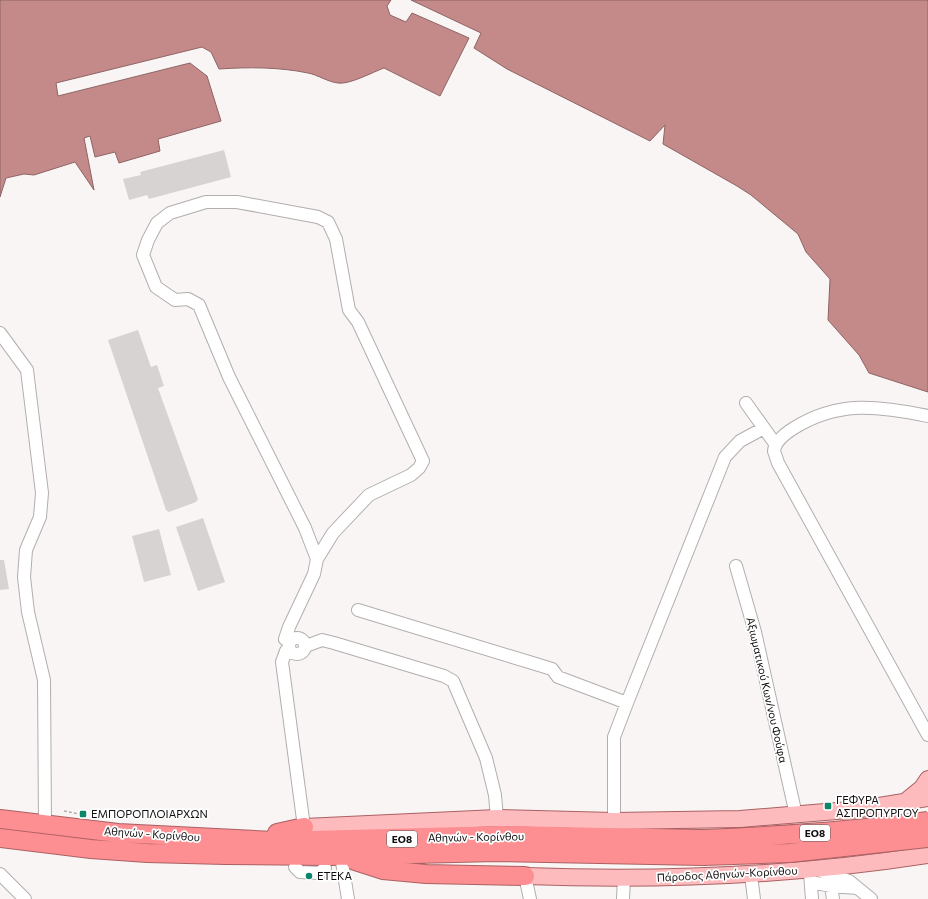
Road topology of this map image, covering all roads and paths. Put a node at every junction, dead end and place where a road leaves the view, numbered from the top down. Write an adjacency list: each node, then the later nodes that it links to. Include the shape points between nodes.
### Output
1 (0, 333): 22 (street, via 27,370 42,493 40,517 26,550 24,578 28,612 44,680)
2 (746, 403): 4 (street)
3 (928, 416): 5 (street, via 875,408 839,409 804,422 788,432)
4 (764, 428): 5 (street); 10 (street, via 740,440 725,457)
5 (776, 445): 11 (street, via 774,453 778,463)
6 (317, 559): 6 (street, via 305,528 230,377 199,305 188,299 175,300 156,287 148,269 143,255 148,240 156,223 170,212 206,202 237,202 318,217 328,222 336,239 349,310 358,322 423,462 411,475 369,495 333,533); 9 (street, via 314,574 289,627)
7 (736, 566): 17 (street, Αξιωματικού Κων/νου Φούφα, via 755,632)
8 (358, 610): 10 (street, via 552,669 558,677)
9 (287, 647): 18 (street, via 294,654 300,654 306,646 322,640 334,642 453,681 486,758 495,795); 23 (street, via 282,662)
10 (626, 703): 20 (street, via 614,738)
11 (928, 735)
12 (928, 780): 14 (main road)
13 (928, 798): 14 (main road)
14 (905, 802): 17 (main road); 24 (main road, via 918,808)
15 (64, 812): 16 (path)
16 (79, 814)
17 (796, 815): 20 (main road, via 740,819)
18 (497, 818): 20 (main road); 23 (main road)
19 (0, 819): 22 (highway, Αθηνών - Κορίνθου / ΕΟ8)
20 (614, 821)
21 (928, 821): 29 (highway, Αθηνών - Κορίνθου / ΕΟ8, bridge)
22 (45, 826): 28 (highway, Αθηνών - Κορίνθου / ΕΟ8)
23 (304, 827): 28 (highway)
24 (928, 830)
25 (928, 835): 31 (main road)
26 (0, 838): 30 (highway, Αθηνών - Κορίνθου / ΕΟ8, via 147,853)
27 (928, 838): 29 (highway, Αθηνών - Κορίνθου / ΕΟ8, bridge, via 790,853)
28 (243, 840): 29 (highway, Αθηνών - Κορίνθου / ΕΟ8, via 502,835)
29 (703, 848): 30 (highway, Αθηνών - Κορίνθου / ΕΟ8)
30 (341, 856): 37 (highway, via 384,870 426,874); 42 (street)
31 (921, 856): 35 (main road, Πάροδος Αθηνών-Κορίνθου)
32 (295, 867): 33 (street, via 300,872 319,873)
33 (324, 868)
34 (0, 874): 41 (street)
35 (813, 874): 36 (main road, Πάροδος Αθηνών-Κορίνθου); 39 (street); 40 (street, via 840,877); 46 (street)
36 (752, 875): 38 (main road, Πάροδος Αθηνών-Κορίνθου); 45 (street)
37 (525, 876): 38 (main road, Πάροδος Αθηνών-Κορίνθου); 43 (street)
38 (624, 878): 44 (street)
39 (832, 886): 40 (street); 47 (street)
40 (858, 888): 48 (street)
41 (25, 899)
42 (348, 899)
43 (530, 899)
44 (623, 899)
45 (754, 899)
46 (812, 899)
47 (833, 899)
48 (871, 899)

